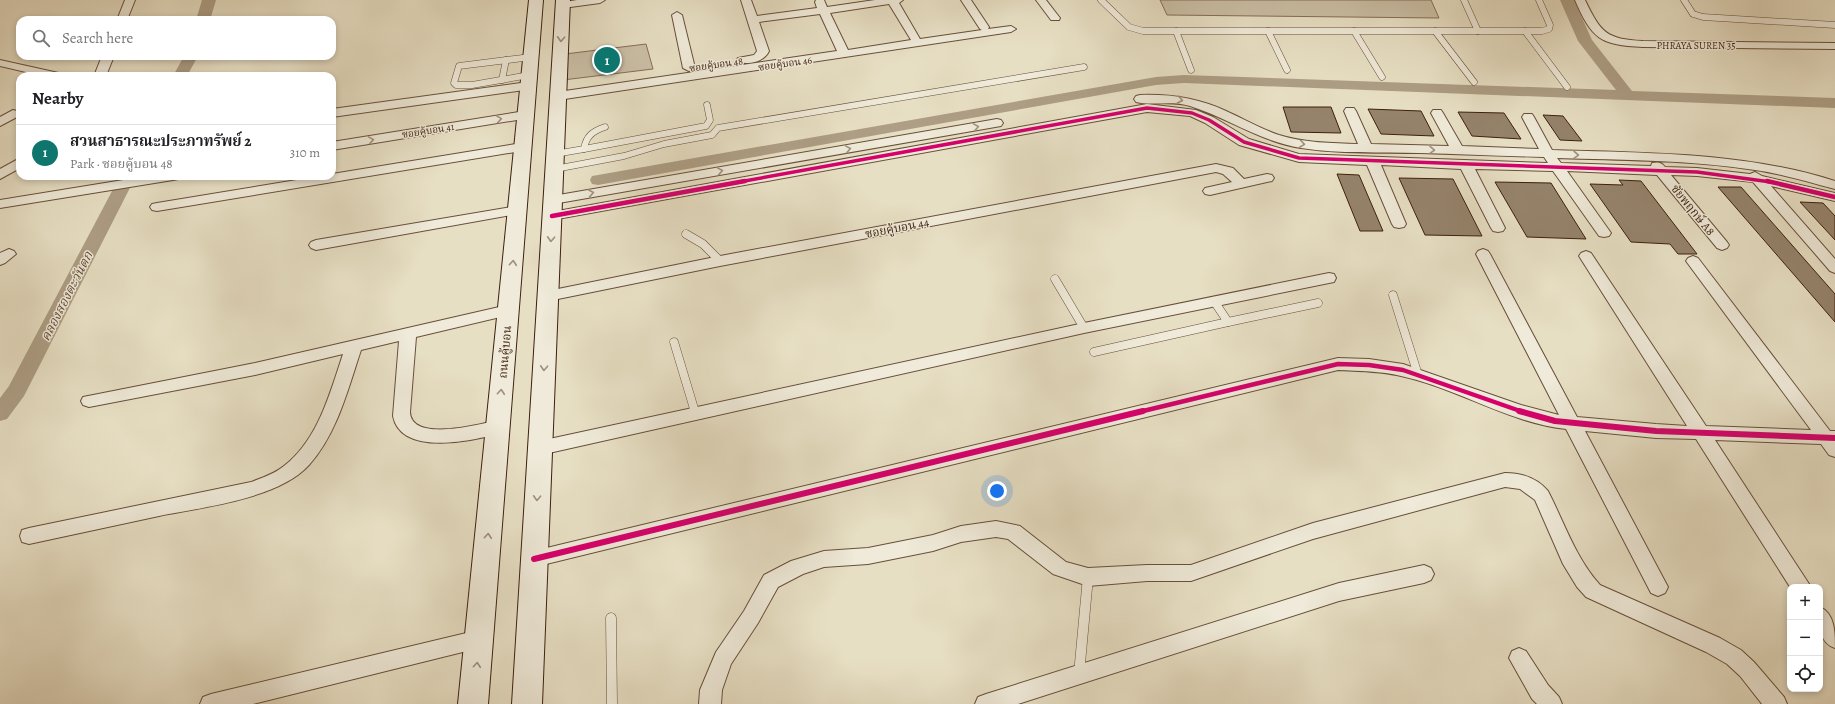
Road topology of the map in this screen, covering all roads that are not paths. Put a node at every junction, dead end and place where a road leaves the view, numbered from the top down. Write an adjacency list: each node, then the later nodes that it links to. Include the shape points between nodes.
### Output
1 (130, 0): 17 (street)
2 (536, 0): 42 (main road, ถนนคู้บอน)
3 (594, 0): 14 (street)
4 (746, 0): 19 (street)
5 (819, 0): 15 (street)
6 (894, 0): 15 (street); 29 (street)
7 (966, 0): 21 (street)
8 (1041, 0): 18 (street)
9 (1101, 0): 26 (lane, via 1127,26 1135,30)
10 (1464, 0): 27 (lane)
11 (1539, 0): 28 (lane, via 1550,24 1549,28)
12 (1580, 0): 30 (street, PHRAYA SUREN 35, via 1592,27 1604,38 1614,41 1643,44)
13 (1684, 0): 20 (lane, via 1693,14 1703,17)
14 (563, 2): 47 (main road, one-way to 47)
15 (824, 10): 19 (street); 31 (street)
16 (677, 15): 37 (street)
17 (124, 16)
18 (1055, 18)
19 (753, 20): 37 (street, ซอยคู้บอน 48, via 763,51 760,57)
20 (1835, 25)
21 (984, 27)
22 (1011, 29): 47 (street, ซอยคู้บอน 46)
23 (1268, 30): 24 (lane); 26 (lane); 39 (lane)
24 (1354, 30): 25 (lane); 43 (lane)
25 (1435, 30): 27 (lane); 45 (lane)
26 (1176, 31): 38 (lane)
27 (1478, 31): 28 (lane)
28 (1525, 31): 46 (lane)
29 (915, 38)
30 (1835, 46)
31 (842, 50)
32 (16, 58): 35 (street)
33 (106, 60): 41 (street)
34 (506, 60): 42 (lane); 44 (lane); 44 (lane, via 459,66 454,83 456,86 462,86)
35 (0, 62): 40 (street)
36 (1084, 67): 65 (lane, via 718,128 712,135 664,144 624,156)
37 (690, 68): 47 (street, ซอยคู้บอน 48)
38 (1191, 70)
39 (1287, 70)
40 (43, 72)
41 (102, 72)
42 (529, 73): 44 (lane); 50 (street, via 396,106); 54 (main road, ถนนคู้บอน)
43 (1382, 77)
44 (502, 80)
45 (1474, 82)
46 (1567, 87)
47 (558, 91): 65 (main road)
48 (707, 105): 59 (lane, via 710,120 706,126)
49 (1350, 111): 63 (street)
50 (336, 113)
51 (1437, 113): 60 (street)
52 (13, 114): 55 (street)
53 (1528, 117): 62 (street)
54 (524, 120): 57 (street, ซอยคู้บอน 41, one-way to 54); 58 (main road, ถนนคู้บอน); 61 (street, ซอยคู้บอน 41)
55 (0, 122)
56 (604, 127): 59 (lane, via 587,136)
57 (336, 145)
58 (522, 147): 72 (street); 84 (main road, ถนนคู้บอน)
59 (584, 149): 65 (lane)
60 (1458, 150): 62 (street); 63 (street, one-way to 60)
61 (336, 154)
62 (1548, 154): 64 (street, one-way to 64); 69 (street)
63 (1369, 155): 67 (street); 83 (street, via 1300,158 1282,154 1244,142 1209,120 1192,113 1144,103); 85 (street)
64 (1649, 157): 68 (street); 70 (street, ชัยพฤกษ์ A8)
65 (555, 161): 83 (main road)
66 (16, 165): 71 (street)
67 (1466, 165): 69 (street); 86 (street)
68 (1745, 165): 74 (street); 78 (street, via 1807,176)
69 (1557, 167): 70 (street); 87 (street)
70 (1661, 171): 74 (street); 90 (street, ชัยพฤกษ์ A8)
71 (0, 175)
72 (336, 178)
73 (1267, 178): 77 (street)
74 (1758, 179): 80 (street); 95 (street)
75 (149, 180): 81 (street)
76 (321, 180): 82 (street)
77 (1241, 184): 79 (street); 93 (street, ซอยคู้บอน 44, via 1228,171 1216,168)
78 (1835, 184)
79 (1210, 191)
80 (1835, 197)
81 (0, 204)
82 (157, 207)
83 (553, 208): 99 (main road, one-way to 99)
84 (517, 210): 89 (street); 102 (main road, ถนนคู้บอน, one-way to 84)
85 (1399, 224)
86 (1498, 228)
87 (1604, 233)
88 (686, 234): 93 (lane, via 704,244)
89 (316, 245)
90 (1722, 245)
91 (1483, 254): 112 (street)
92 (1586, 256): 114 (street)
93 (720, 261): 99 (street, ซอยคู้บอน 44)
94 (1693, 261): 115 (street)
95 (1835, 268)
96 (1329, 278): 100 (street)
97 (1055, 279): 104 (lane)
98 (1393, 294): 109 (lane)
99 (548, 296): 116 (main road, one-way to 116)
100 (1214, 301): 103 (lane); 104 (street)
101 (1318, 303): 103 (lane)
102 (508, 310): 105 (street); 113 (main road, ถนนคู้บอน, one-way to 102)
103 (1228, 322): 108 (lane)
104 (1084, 328): 111 (street)
105 (408, 333): 107 (street); 113 (street, via 402,419 409,429 419,435 432,437)
106 (674, 342): 111 (lane)
107 (354, 346): 110 (street); 117 (street, via 324,424 310,451 289,472 276,480 251,489)
108 (1094, 352)
109 (1418, 375): 112 (street, via 1518,411); 118 (street, via 1369,365 1338,364)
110 (89, 401)
111 (695, 413): 116 (street)
112 (1572, 423): 114 (street, via 1656,431); 122 (street)
113 (498, 427): 125 (main road, ถนนคู้บอน, one-way to 113)
114 (1702, 432): 115 (street); 121 (street)
115 (1832, 442)
116 (540, 448): 118 (main road, one-way to 118)
117 (29, 536)
118 (534, 559): 132 (main road)
119 (1424, 574): 128 (street, via 1340,592)
120 (1088, 577): 128 (lane); 134 (street, via 1060,568 1013,532 996,529 961,534 934,543 868,556 824,559 798,566 771,581 765,590 751,617 723,659 711,690); 137 (street, via 1191,573 1313,531 1489,484 1517,480 1535,488 1542,496 1572,563 1592,591 1713,645 1734,657)
121 (1799, 584)
122 (1658, 587)
123 (610, 618): 133 (lane)
124 (1823, 620): 126 (street)
125 (479, 639): 129 (street); 131 (main road, ถนนคู้บอน, one-way to 125)
126 (1835, 639)
127 (1519, 658): 136 (street, via 1540,692)
128 (1079, 674): 135 (street)
129 (243, 700): 130 (street)
130 (211, 704)
131 (473, 704)
132 (527, 704)
133 (612, 704)
134 (710, 704)
135 (986, 704)
136 (1551, 704)
137 (1776, 704)

